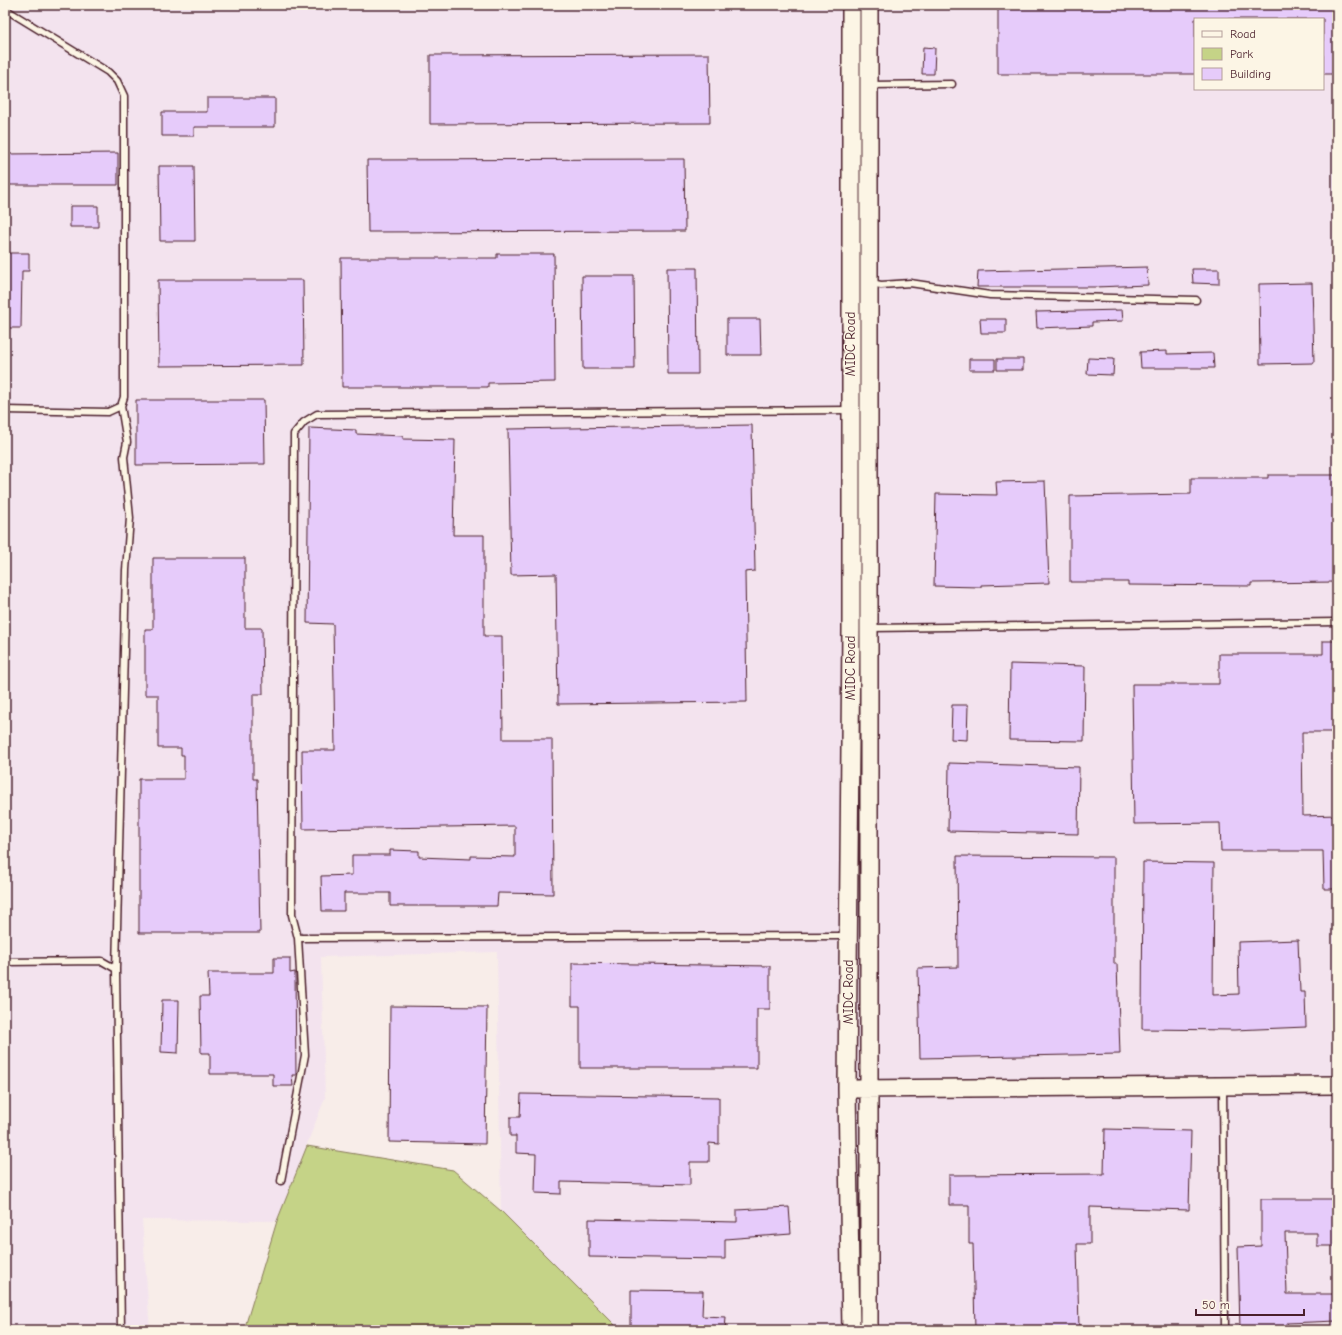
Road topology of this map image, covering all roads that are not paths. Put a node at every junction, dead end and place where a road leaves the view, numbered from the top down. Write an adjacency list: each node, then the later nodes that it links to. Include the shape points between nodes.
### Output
1 (851, 5): 10 (street, MIDC Road)
2 (869, 5): 5 (street, MIDC Road)
3 (5, 9): 8 (lane, via 108,72 117,81 124,96 124,397)
4 (952, 84): 5 (lane)
5 (870, 85): 6 (street, MIDC Road)
6 (868, 282): 7 (lane, via 910,283 990,295); 12 (street, MIDC Road)
7 (1196, 300)
8 (121, 406): 9 (lane, via 108,412); 16 (lane, via 127,442 124,457 130,518 126,570)
9 (5, 410)
10 (850, 410): 12 (street, MIDC Road); 14 (lane, via 317,414 304,422 294,434 292,915)
11 (1337, 622): 12 (lane)
12 (860, 629): 13 (street, MIDC Road); 19 (street, MIDC Road)
13 (848, 936): 14 (lane); 20 (street, MIDC Road)
14 (298, 938): 21 (lane, via 305,1055)
15 (5, 962): 16 (lane, via 102,961)
16 (116, 969): 22 (lane)
17 (1337, 1085): 18 (street)
18 (1223, 1086): 19 (street); 25 (lane)
19 (868, 1088): 20 (street); 24 (street, MIDC Road)
20 (847, 1089): 23 (street, MIDC Road)
21 (281, 1181)
22 (121, 1330)
23 (851, 1330)
24 (869, 1330)
25 (1225, 1330)

